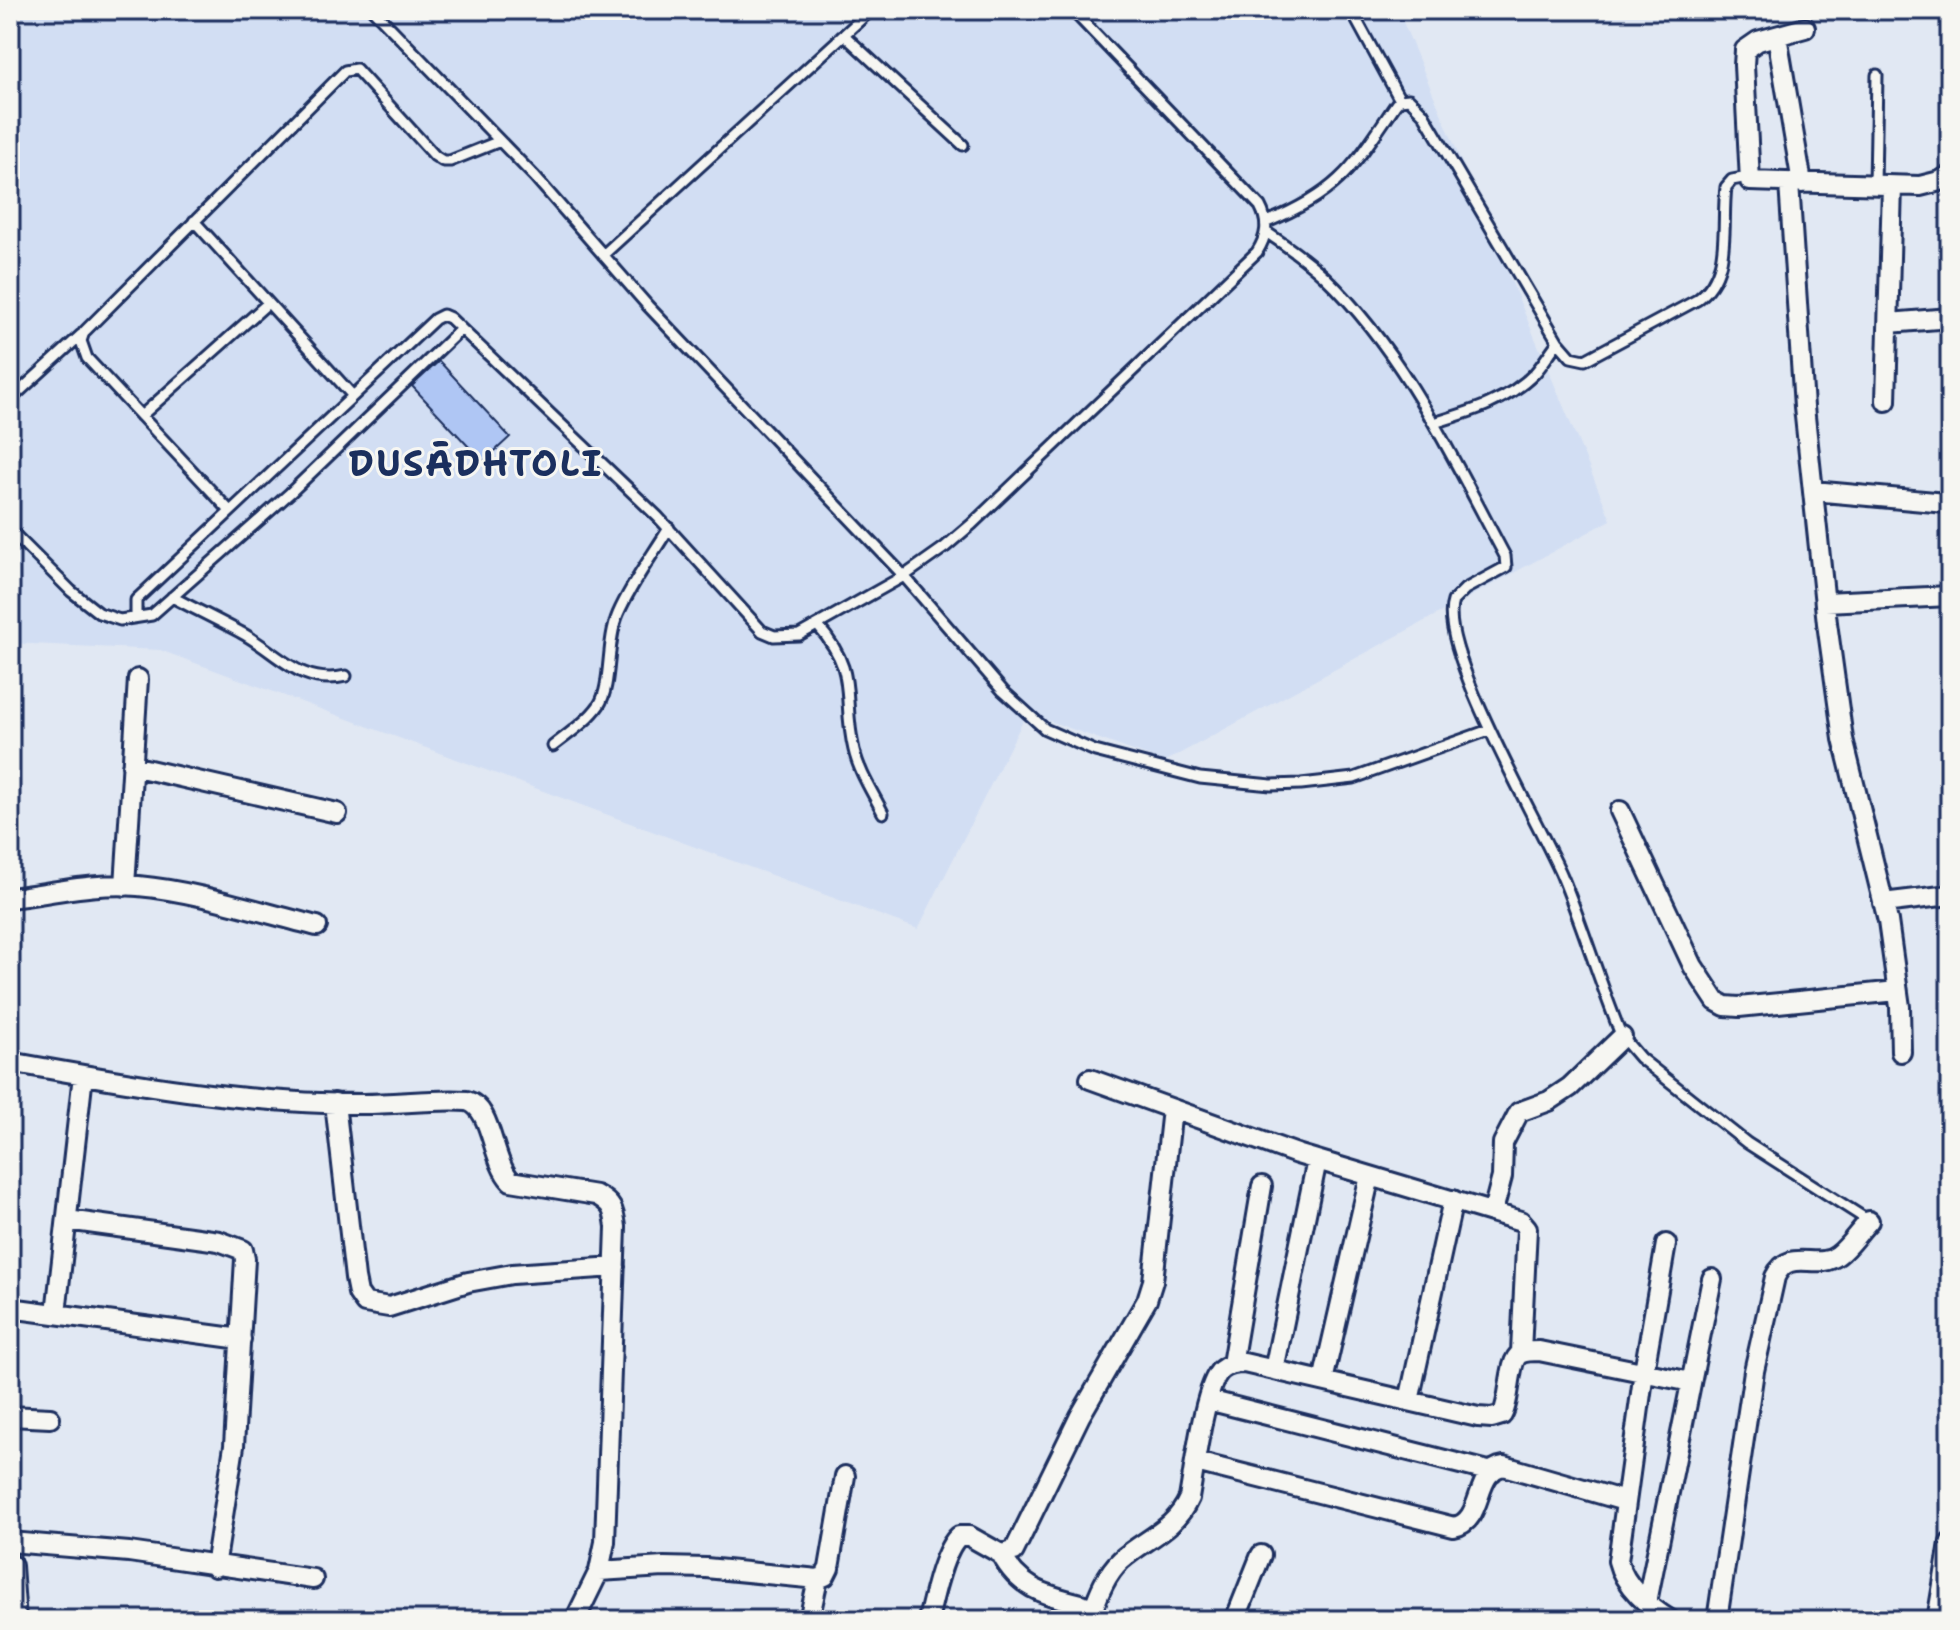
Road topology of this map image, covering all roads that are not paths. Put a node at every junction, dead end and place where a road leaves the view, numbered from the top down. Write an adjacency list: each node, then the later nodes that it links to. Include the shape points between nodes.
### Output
1 (373, 10): 10 (lane)
2 (871, 10): 6 (lane)
3 (1072, 10): 17 (lane, via 1260,206)
4 (1351, 10): 9 (lane)
5 (1805, 28): 7 (street)
6 (844, 35): 11 (lane); 18 (lane)
7 (1777, 36): 13 (street, via 1750,45 1744,56); 14 (street)
8 (1877, 75): 15 (lane)
9 (1400, 100): 17 (lane, via 1344,176); 24 (lane, via 1414,102 1423,113)
10 (500, 141): 16 (lane, via 443,161 351,69); 18 (lane)
11 (963, 145)
12 (1950, 175): 15 (street, via 1931,184)
13 (1748, 177): 14 (street); 24 (lane, via 1727,184 1721,264 1706,293 1585,360 1571,357)
14 (1796, 183): 15 (street); 30 (street, via 1800,361)
15 (1883, 186): 21 (street)
16 (194, 221): 19 (lane); 23 (lane)
17 (1266, 227): 29 (lane, via 1338,290 1385,347); 35 (lane, via 1257,252 972,524)
18 (603, 255): 35 (lane)
19 (268, 303): 25 (lane); 28 (lane)
20 (1950, 318): 21 (street)
21 (1889, 323): 27 (street)
22 (460, 330): 25 (lane, via 450,318 439,316); 33 (lane); 37 (lane)
23 (84, 332): 26 (lane); 28 (lane, via 81,341 87,358)
24 (1558, 342): 29 (lane, via 1536,372 1511,393)
25 (353, 396): 32 (lane)
26 (10, 400)
27 (1886, 401)
28 (141, 416): 32 (lane)
29 (1434, 423): 43 (lane, via 1507,561 1504,569 1458,595 1451,607 1460,653)
30 (1813, 491): 31 (street); 38 (street)
31 (1946, 503)
32 (230, 511): 39 (lane, via 136,600)
33 (669, 528): 40 (lane, via 762,631 787,637); 44 (lane, via 619,611 598,706)
34 (10, 530): 39 (lane, via 88,606 120,620)
35 (904, 576): 40 (lane); 43 (lane, via 1026,714 1064,740 1106,754 1200,778 1301,784 1354,778)
36 (1950, 596): 38 (street)
37 (172, 597): 39 (lane, via 152,615); 41 (lane, via 243,633 293,668 329,680)
38 (1825, 602): 52 (street, via 1843,739)
39 (136, 617)
40 (818, 626): 48 (lane, via 844,665 854,752)
41 (346, 676)
42 (138, 679): 45 (street)
43 (1489, 730): 55 (lane, via 1562,875)
44 (553, 746)
45 (132, 766): 47 (street); 49 (street)
46 (1620, 811): 54 (street, via 1693,966 1716,1001 1739,1007)
47 (337, 813)
48 (883, 813)
49 (125, 886): 51 (street); 53 (street, via 164,889)
50 (1950, 895): 52 (street)
51 (10, 898)
52 (1883, 903): 54 (street)
53 (317, 926)
54 (1897, 991): 56 (street)
55 (1622, 1037): 66 (street, via 1570,1087 1519,1112 1503,1143); 68 (lane, via 1640,1058 1747,1143)
56 (1901, 1052)
57 (10, 1062): 58 (street)
58 (83, 1075): 60 (street, via 238,1097); 67 (street)
59 (1090, 1079): 61 (street)
60 (335, 1103): 70 (street, via 476,1103 511,1181 608,1201 616,1227); 70 (street, via 355,1278 365,1303 389,1307 512,1274)
61 (1172, 1109): 62 (street); 91 (street, via 1147,1300 1080,1416 1020,1541 1014,1551)
62 (1317, 1160): 63 (street); 77 (street)
63 (1370, 1176): 65 (street); 79 (street)
64 (1262, 1186): 76 (street)
65 (1453, 1200): 66 (street); 82 (street)
66 (1493, 1211): 75 (street, via 1527,1228)
67 (67, 1220): 73 (street); 74 (street, via 219,1241 243,1250)
68 (1869, 1221): 106 (street, via 1839,1255 1827,1261 1787,1262 1775,1277 1754,1371)
69 (1666, 1244): 78 (street)
70 (615, 1267): 95 (street, via 605,1542)
71 (1712, 1279): 80 (street)
72 (10, 1308): 73 (street)
73 (56, 1313): 74 (street)
74 (241, 1339): 94 (street, via 234,1446)
75 (1521, 1352): 78 (street); 82 (street, via 1515,1358 1502,1415 1478,1417)
76 (1232, 1364): 77 (street); 81 (street, via 1216,1376)
77 (1274, 1370): 79 (street)
78 (1644, 1371): 80 (street); 88 (street)
79 (1323, 1381): 82 (street)
80 (1691, 1382): 98 (street)
81 (1208, 1400): 85 (street); 86 (street)
82 (1409, 1401)
83 (10, 1416): 84 (street)
84 (50, 1418)
85 (1196, 1462): 86 (street, via 1454,1527 1470,1519); 99 (street, via 1183,1511 1122,1559)
86 (1492, 1472): 88 (street, via 1504,1466)
87 (845, 1476): 97 (street, via 829,1568)
88 (1625, 1501): 98 (street, via 1618,1561)
89 (10, 1542): 94 (street, via 129,1552)
90 (1950, 1543): 107 (street)
91 (1001, 1554): 99 (street, via 1011,1574 1033,1590); 103 (street, via 969,1536 953,1541)
92 (1261, 1555): 104 (street)
93 (10, 1566): 100 (street)
94 (215, 1567): 96 (street)
95 (599, 1571): 97 (street, via 706,1568); 101 (street)
96 (313, 1579)
97 (818, 1579): 102 (street)
98 (1647, 1602): 105 (street)
99 (1092, 1614)
100 (14, 1620)
101 (575, 1620)
102 (809, 1620)
103 (928, 1620)
104 (1235, 1620)
105 (1670, 1620)
106 (1717, 1620)
107 (1937, 1620)

